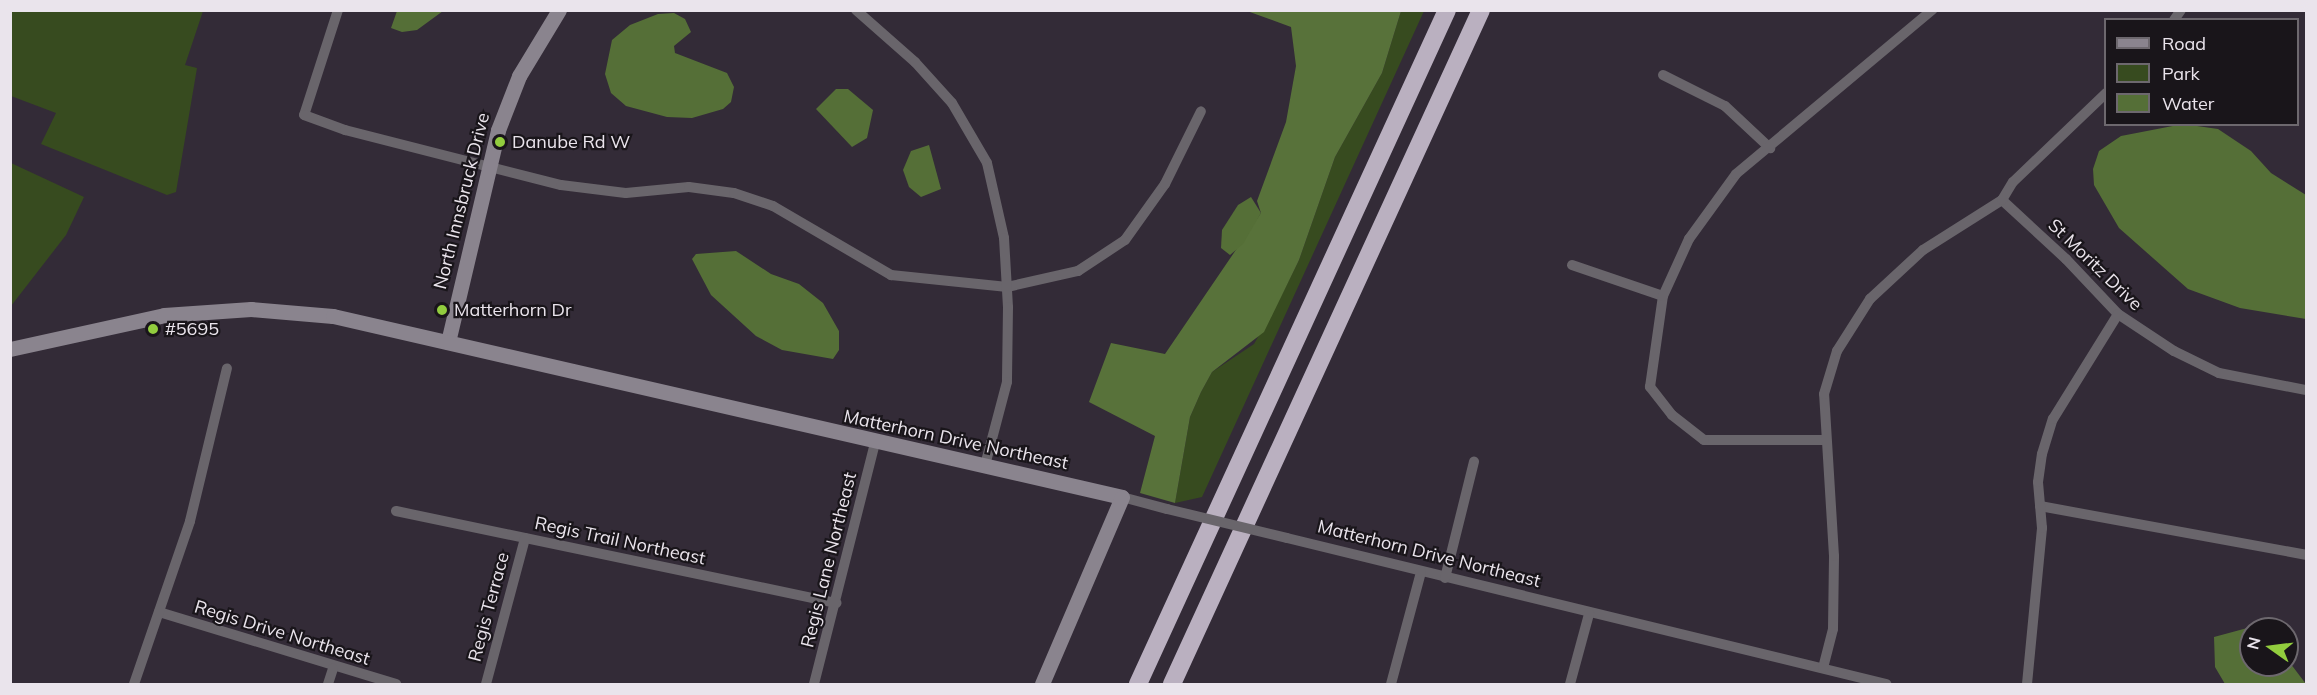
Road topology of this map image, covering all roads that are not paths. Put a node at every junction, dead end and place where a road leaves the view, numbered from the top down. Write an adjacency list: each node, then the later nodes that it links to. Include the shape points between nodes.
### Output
1 (338, 10): 11 (street, via 304,115)
2 (559, 10): 11 (street, North Innsbruck Drive, via 519,76 498,129)
3 (856, 10): 14 (street, via 915,62 952,103 987,163 1004,237)
4 (1447, 10): 43 (highway)
5 (1480, 10): 44 (highway)
6 (1932, 10): 10 (street)
7 (1664, 75): 10 (street, via 1725,106)
8 (2104, 95): 12 (street, via 2013,182)
9 (1201, 111): 14 (street, via 1165,184 1125,240 1078,271)
10 (1770, 148): 15 (street, via 1736,174 1689,239)
11 (490, 167): 14 (street, via 561,185 626,193 689,187 734,193 773,206 891,275); 17 (street, North Innsbruck Drive)
12 (2001, 200): 16 (street, St Moritz Drive, via 2066,259); 21 (street, via 1923,250 1870,298 1837,351 1824,394)
13 (1572, 265): 15 (street)
14 (1007, 287): 24 (street, via 1007,382)
15 (1663, 296): 21 (street, via 1650,387 1672,415 1704,440)
16 (2118, 315): 20 (street, St Moritz Drive, via 2219,374); 26 (street, via 2053,419 2038,482)
17 (448, 342): 18 (street, Matterhorn Drive Northeast, via 333,316 251,309 164,315); 22 (street, Matterhorn Drive Northeast)
18 (10, 349)
19 (227, 368): 33 (street, via 190,521)
20 (2307, 390)
21 (1824, 441): 35 (street, via 1834,556 1833,629)
22 (875, 443): 24 (street, Matterhorn Drive Northeast); 32 (street, Regis Lane Northeast)
23 (1474, 462): 31 (street)
24 (985, 465): 25 (street, Matterhorn Drive Northeast)
25 (1122, 497): 30 (street, Matterhorn Drive Northeast, bridge); 42 (street)
26 (2040, 506): 29 (street); 48 (street)
27 (396, 511): 28 (street, Regis Trail Northeast)
28 (525, 538): 32 (street, Regis Trail Northeast); 40 (street, Regis Terrace)
29 (2307, 555)
30 (1421, 572): 31 (street, Matterhorn Drive Northeast); 45 (street)
31 (1445, 578): 34 (street, Matterhorn Drive Northeast)
32 (837, 603): 41 (street, Regis Lane Northeast)
33 (159, 612): 36 (street, Regis Drive Northeast); 37 (street)
34 (1589, 614): 35 (street, Matterhorn Drive Northeast); 46 (street)
35 (1823, 668): 47 (street, Matterhorn Drive Northeast)
36 (333, 669): 38 (street); 39 (street, Regis Drive Northeast)
37 (134, 684)
38 (328, 684)
39 (396, 684)
40 (486, 684)
41 (814, 684)
42 (1042, 684)
43 (1138, 684)
44 (1172, 684)
45 (1391, 684)
46 (1570, 684)
47 (1886, 684)
48 (2027, 684)

